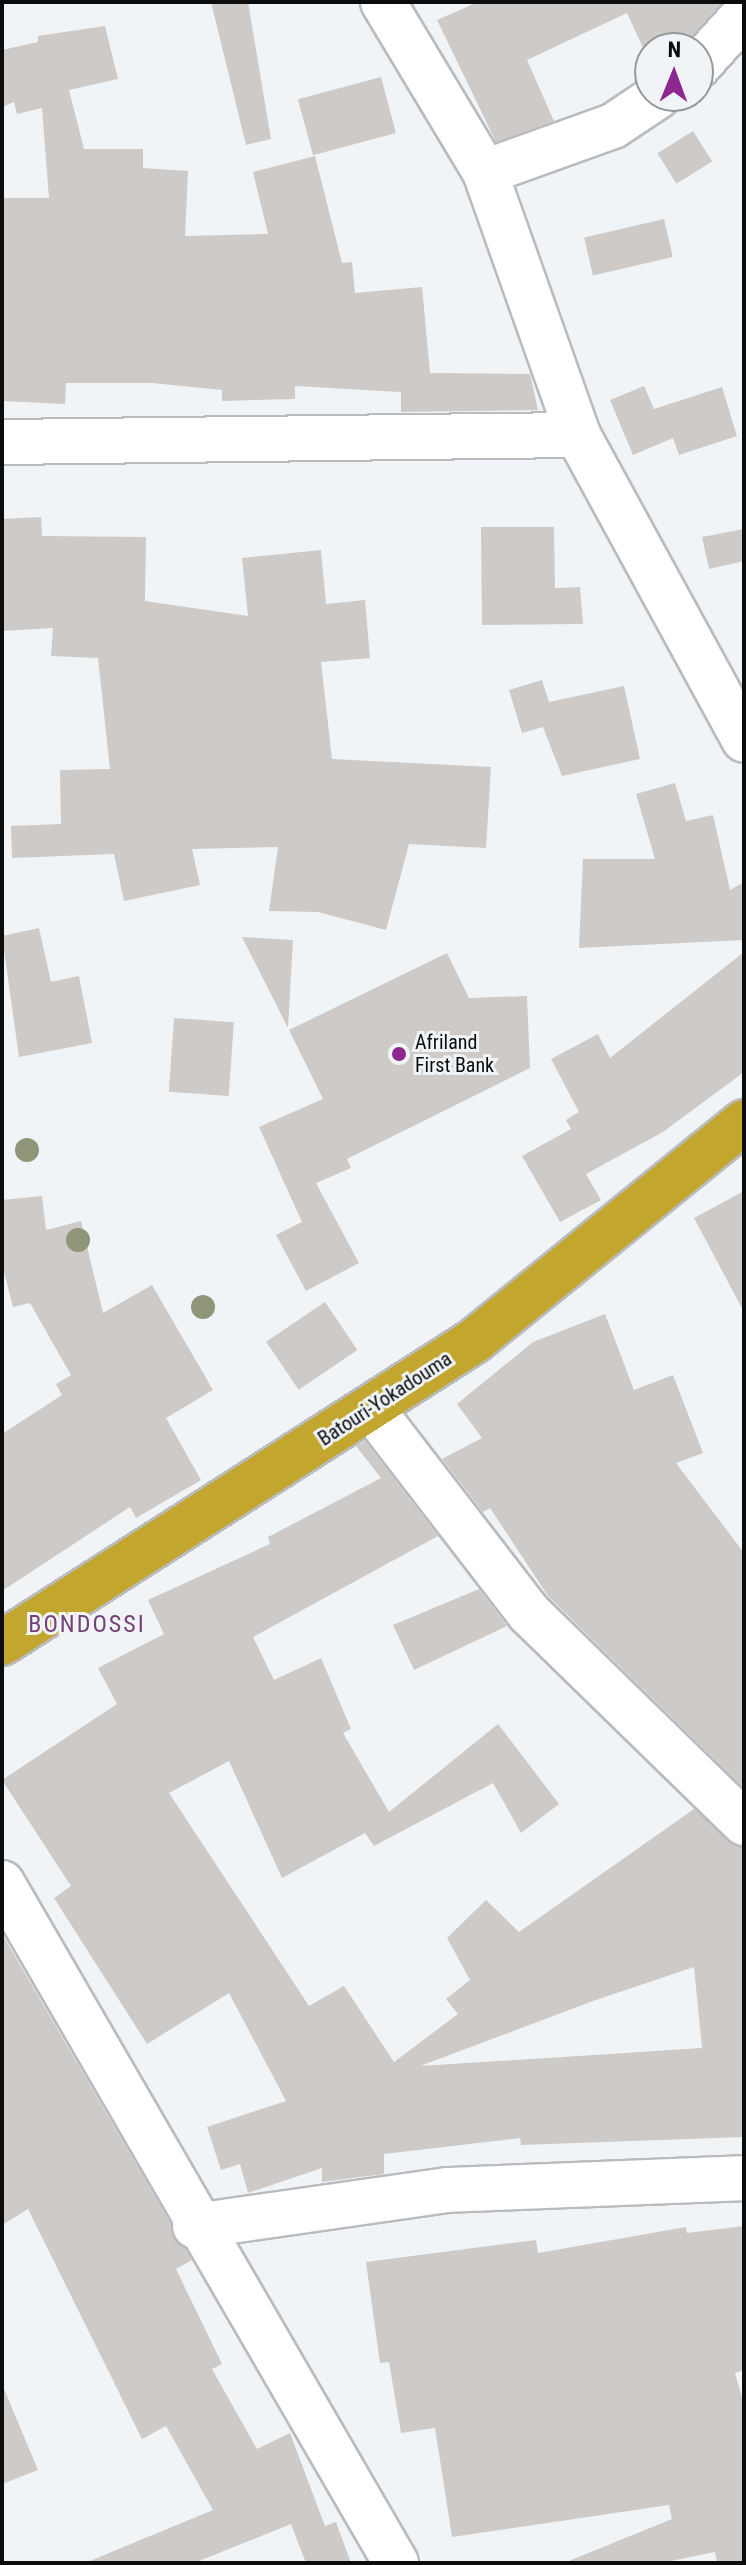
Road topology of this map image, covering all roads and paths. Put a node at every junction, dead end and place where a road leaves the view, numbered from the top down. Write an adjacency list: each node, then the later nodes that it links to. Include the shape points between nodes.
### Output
1 (383, 2): 5 (street)
2 (744, 15): 3 (street)
3 (714, 48)
4 (634, 112): 5 (street, via 613,126)
5 (485, 172): 6 (street)
6 (578, 435): 7 (street); 8 (street)
7 (2, 442)
8 (744, 740)
9 (744, 1122): 10 (highway, Batouri-Yokadouma, via 474,1341)
10 (371, 1408): 11 (highway, Batouri-Yokadouma); 12 (street, via 529,1613)
11 (2, 1643)
12 (744, 1823)
13 (2, 1883): 15 (street)
14 (744, 2178): 15 (street, via 447,2190)
15 (195, 2226): 16 (street)
16 (396, 2563)

